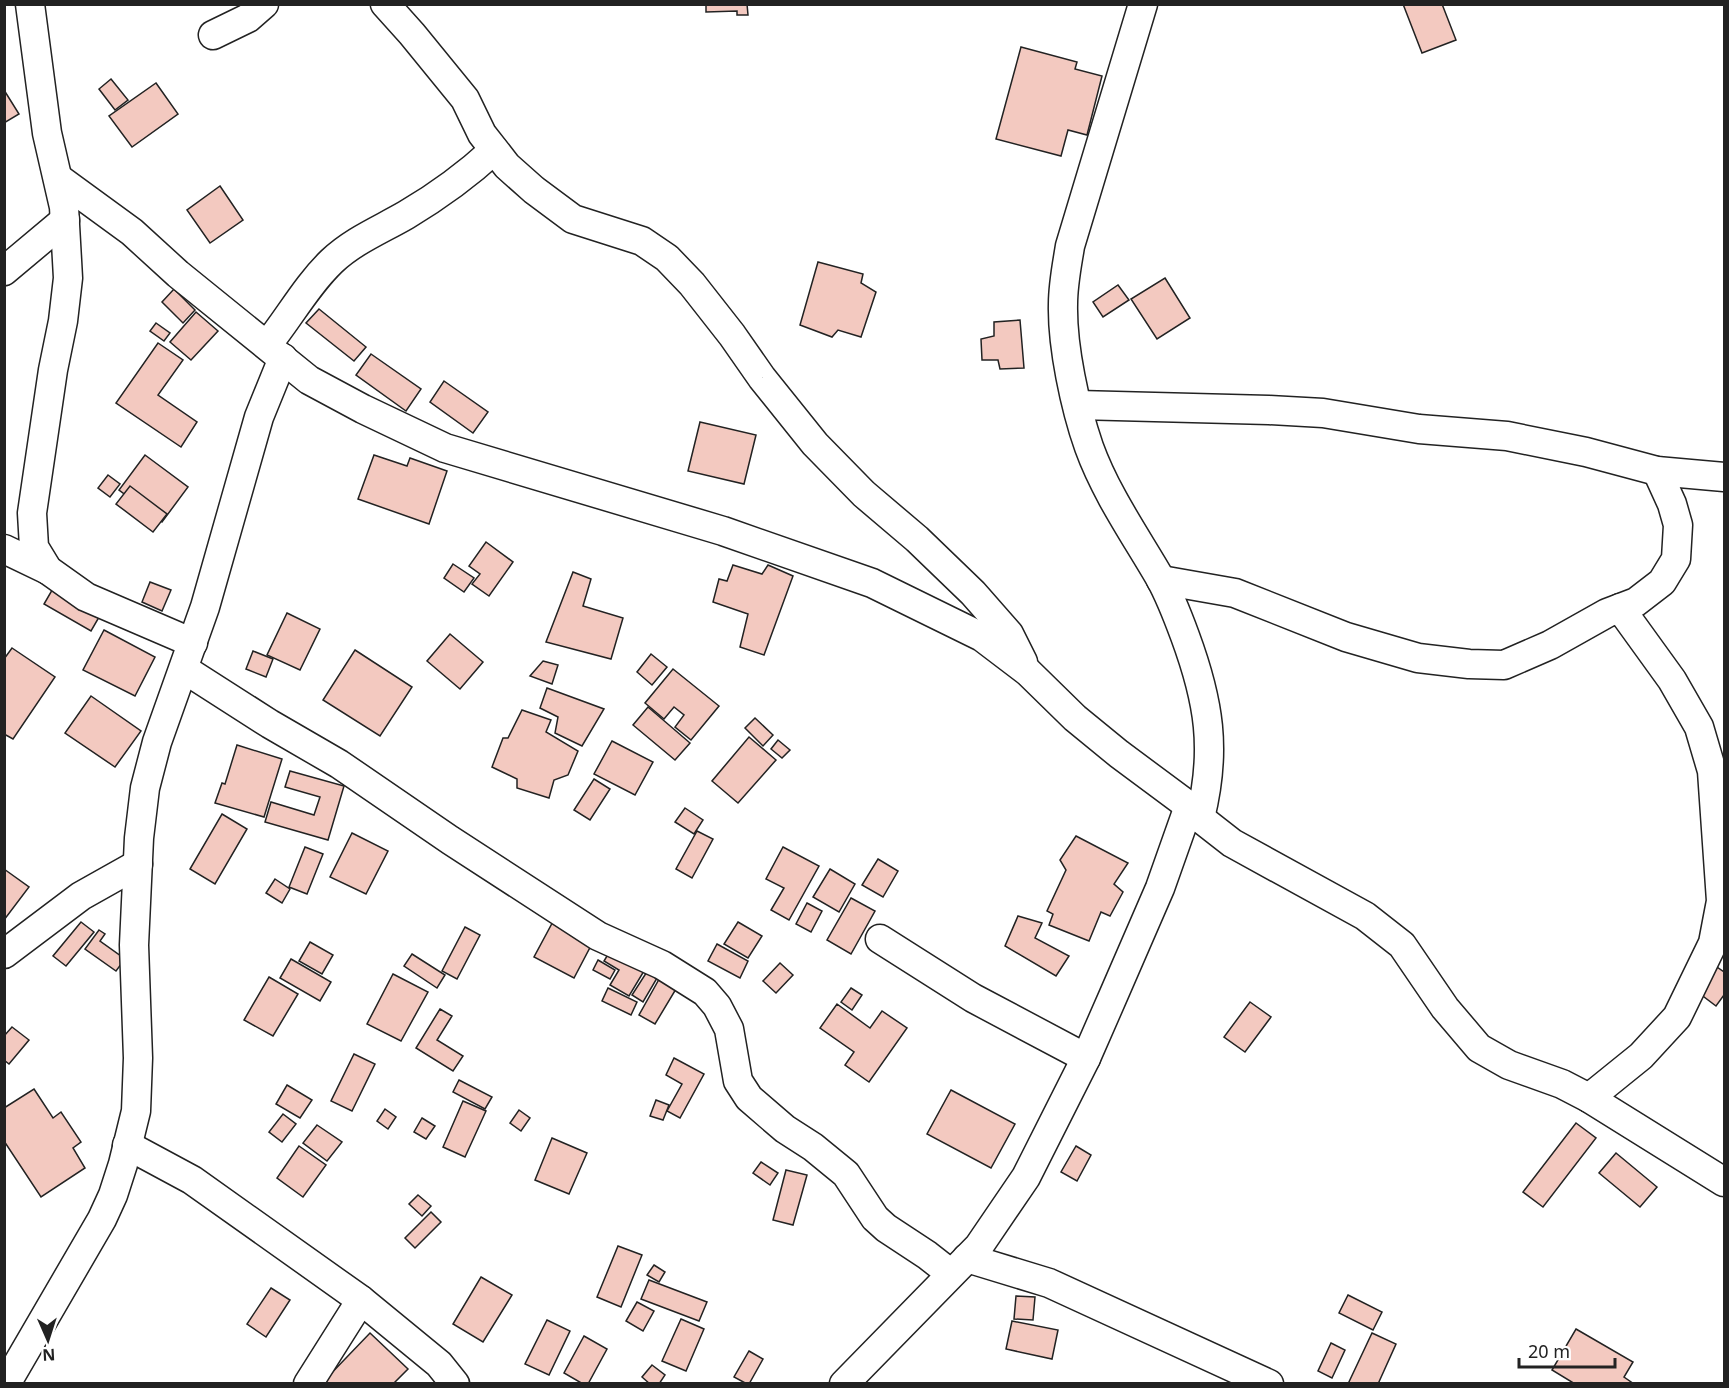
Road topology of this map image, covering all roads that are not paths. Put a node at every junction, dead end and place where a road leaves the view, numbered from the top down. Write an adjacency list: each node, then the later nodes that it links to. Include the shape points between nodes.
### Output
1 (30, 4): 7 (street, via 47,133)
2 (264, 4): 5 (street, via 248,18)
3 (385, 4): 6 (street, via 465,99)
4 (1143, 4): 11 (street, via 1070,246 1063,306)
5 (213, 35)
6 (494, 150): 10 (street, via 465,176 354,243 332,261 311,284); 19 (street, via 534,190 573,219 642,241 667,258 692,284 815,444 864,494 917,538 1010,634)
7 (58, 178): 8 (street); 10 (street, via 132,232)
8 (65, 220): 9 (street); 15 (street, via 68,278 32,513 34,547)
9 (4, 271)
10 (275, 352): 18 (street, via 205,608); 19 (street, via 309,380 446,448 723,531 872,583 982,637)
11 (1078, 405): 12 (street, via 1323,413 1419,429 1507,436); 16 (street, via 1089,447 1115,502)
12 (1657, 471): 13 (street); 17 (street, via 1678,525 1676,559 1662,582 1636,602)
13 (1725, 477)
14 (4, 549): 15 (street)
15 (48, 570): 18 (street, via 86,597)
16 (1161, 580): 17 (street, via 1235,593 1346,637 1418,658 1469,664 1504,665 1518,660); 20 (street, via 1200,675 1205,699 1207,788)
17 (1620, 608): 25 (street, via 1672,680 1699,727 1712,771 1721,901 1713,943 1677,1017 1641,1056)
18 (188, 656): 21 (street, via 145,788); 28 (street, via 270,724 339,764 598,936 662,965 705,992 729,1029 738,1081 749,1098 846,1174 886,1228 927,1255)
19 (1028, 672): 20 (street, via 1075,718)
20 (1194, 812): 24 (street); 25 (street, via 1232,843 1365,916 1402,945 1445,1008 1479,1048 1509,1065)
21 (138, 864): 23 (street, via 81,896); 26 (street, via 134,945 138,1058 136,1110)
22 (880, 939): 24 (street, via 973,998)
23 (4, 954)
24 (1086, 1058): 28 (street, via 1026,1177 978,1246)
25 (1589, 1098): 27 (street)
26 (128, 1145): 29 (street, via 192,1180); 30 (street, via 102,1219)
27 (1725, 1182)
28 (958, 1265): 33 (street); 34 (street, via 1049,1283)
29 (361, 1300): 31 (street); 32 (street, via 439,1364)
30 (10, 1382)
31 (308, 1383)
32 (454, 1383)
33 (844, 1383)
34 (1269, 1383)

